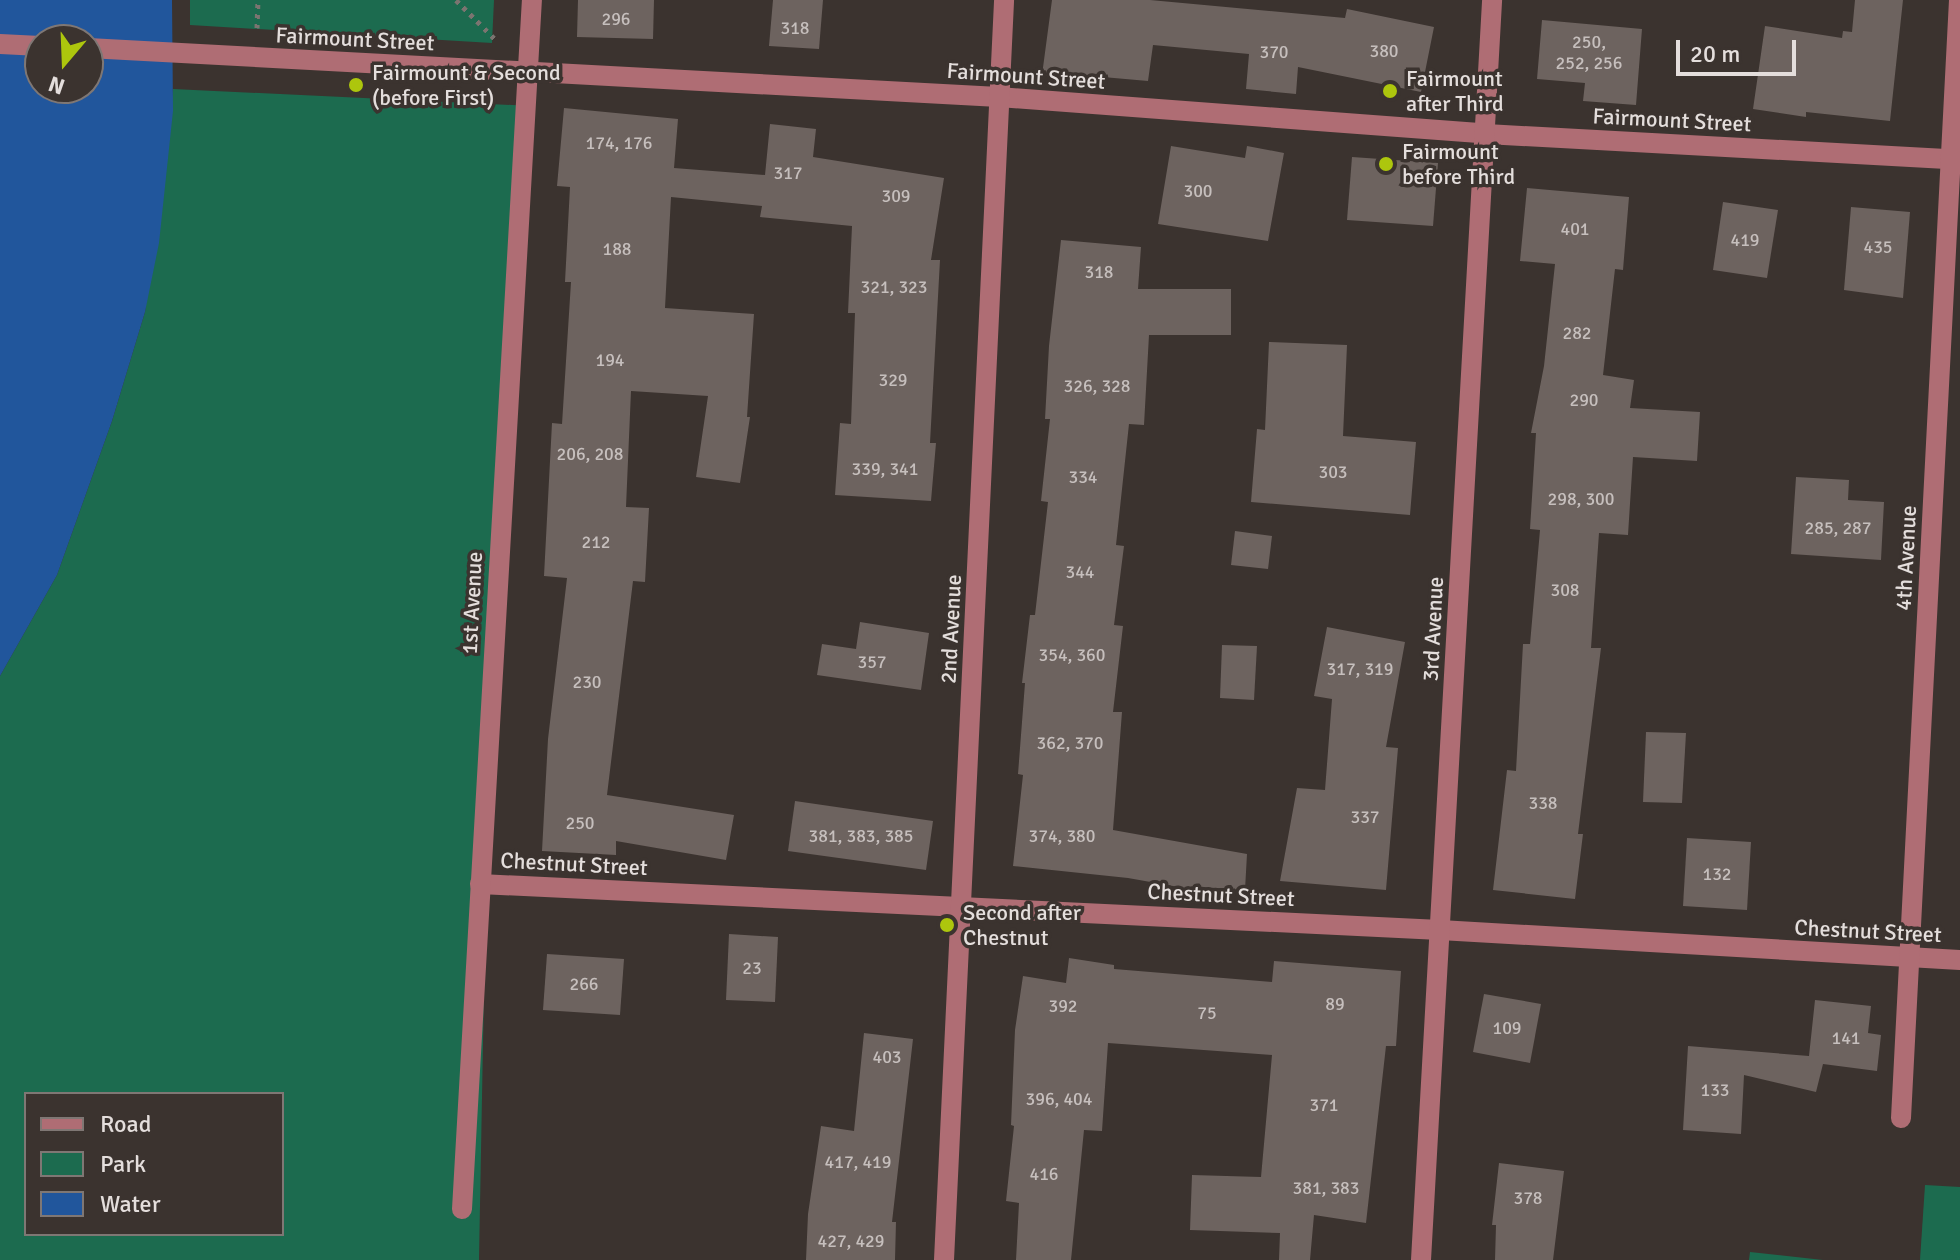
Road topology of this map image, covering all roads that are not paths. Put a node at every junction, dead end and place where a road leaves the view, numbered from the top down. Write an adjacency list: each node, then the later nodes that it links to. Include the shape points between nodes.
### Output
1 (532, 0): 8 (street, 1st Avenue)
2 (1004, 0): 9 (street, 2nd Avenue)
3 (1492, 0): 10 (street, 3rd Avenue)
4 (1959, 0): 11 (street, 4th Avenue)
5 (0, 44): 6 (street)
6 (24, 45)
7 (104, 49): 8 (street, Fairmount Street)
8 (528, 73): 9 (street, Fairmount Street); 12 (street, 1st Avenue)
9 (999, 97): 10 (street, Fairmount Street); 13 (street, 2nd Avenue)
10 (1486, 134): 11 (street, Fairmount Street); 14 (street, 3rd Avenue)
11 (1955, 160): 15 (street, 4th Avenue)
12 (480, 884): 13 (street, Chestnut Street); 18 (street, 1st Avenue)
13 (962, 905): 14 (street, Chestnut Street); 19 (street, 2nd Avenue)
14 (1440, 930): 15 (street, Chestnut Street); 20 (street, 3rd Avenue)
15 (1910, 958): 16 (street, Chestnut Street); 17 (street, 4th Avenue)
16 (1960, 960)
17 (1901, 1118)
18 (462, 1209)
19 (944, 1260)
20 (1421, 1260)

